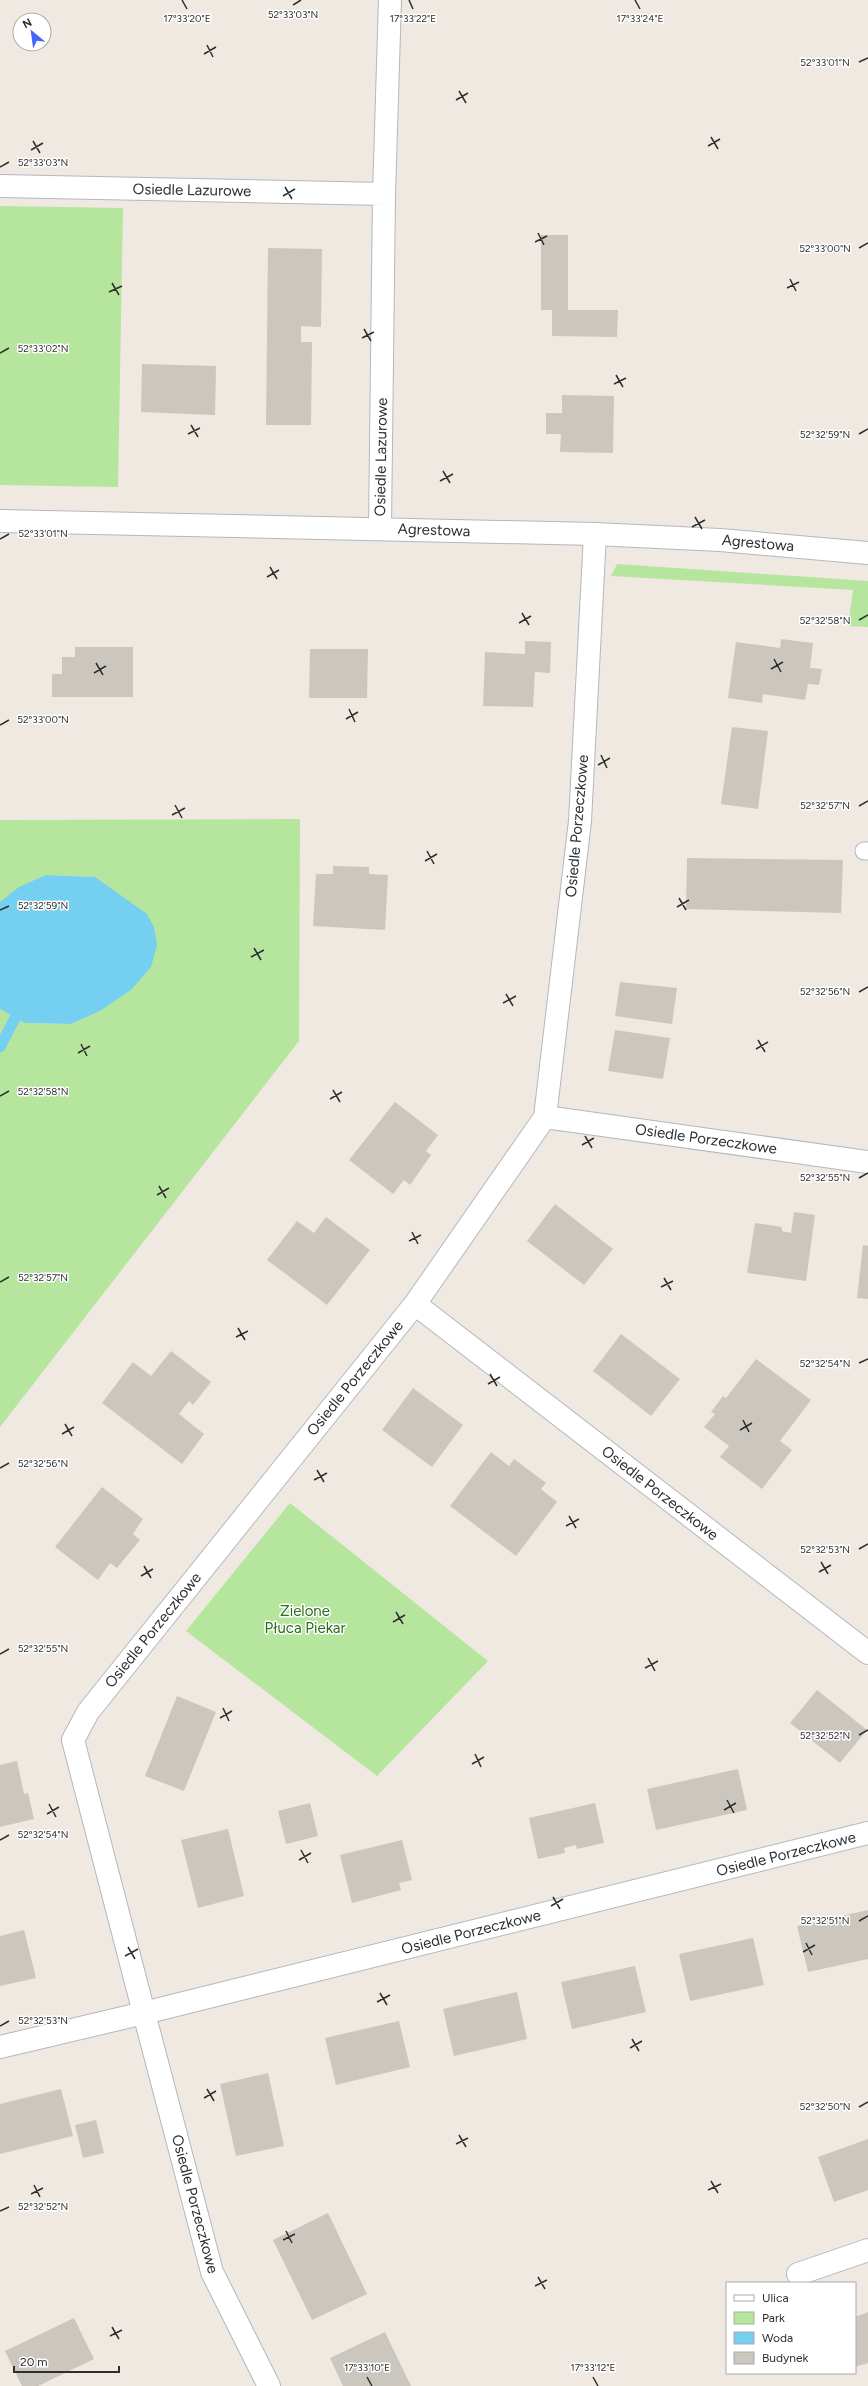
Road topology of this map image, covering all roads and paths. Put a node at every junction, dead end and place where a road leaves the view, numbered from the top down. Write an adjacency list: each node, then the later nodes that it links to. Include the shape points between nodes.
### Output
1 (390, 0): 3 (street, Osiedle Lazurowe)
2 (0, 186): 3 (street, Osiedle Lazurowe)
3 (384, 194): 5 (street, Osiedle Lazurowe)
4 (0, 521): 5 (street, Agrestowa)
5 (380, 528): 6 (street, Agrestowa)
6 (595, 534): 7 (street, Agrestowa, via 720,540); 8 (street, Osiedle Porzeczkowe, via 580,821)
7 (868, 553)
8 (544, 1117): 9 (street, Osiedle Porzeczkowe); 10 (street, Osiedle Porzeczkowe)
9 (868, 1162)
10 (414, 1304): 11 (street, Osiedle Porzeczkowe); 13 (street, Osiedle Porzeczkowe, via 88,1712 73,1740)
11 (868, 1653)
12 (868, 1833): 13 (street, Osiedle Porzeczkowe)
13 (144, 2013): 14 (street, Osiedle Porzeczkowe); 17 (street, Osiedle Porzeczkowe, via 212,2272)
14 (0, 2046)
15 (868, 2250): 16 (street)
16 (798, 2274)
17 (269, 2386)

